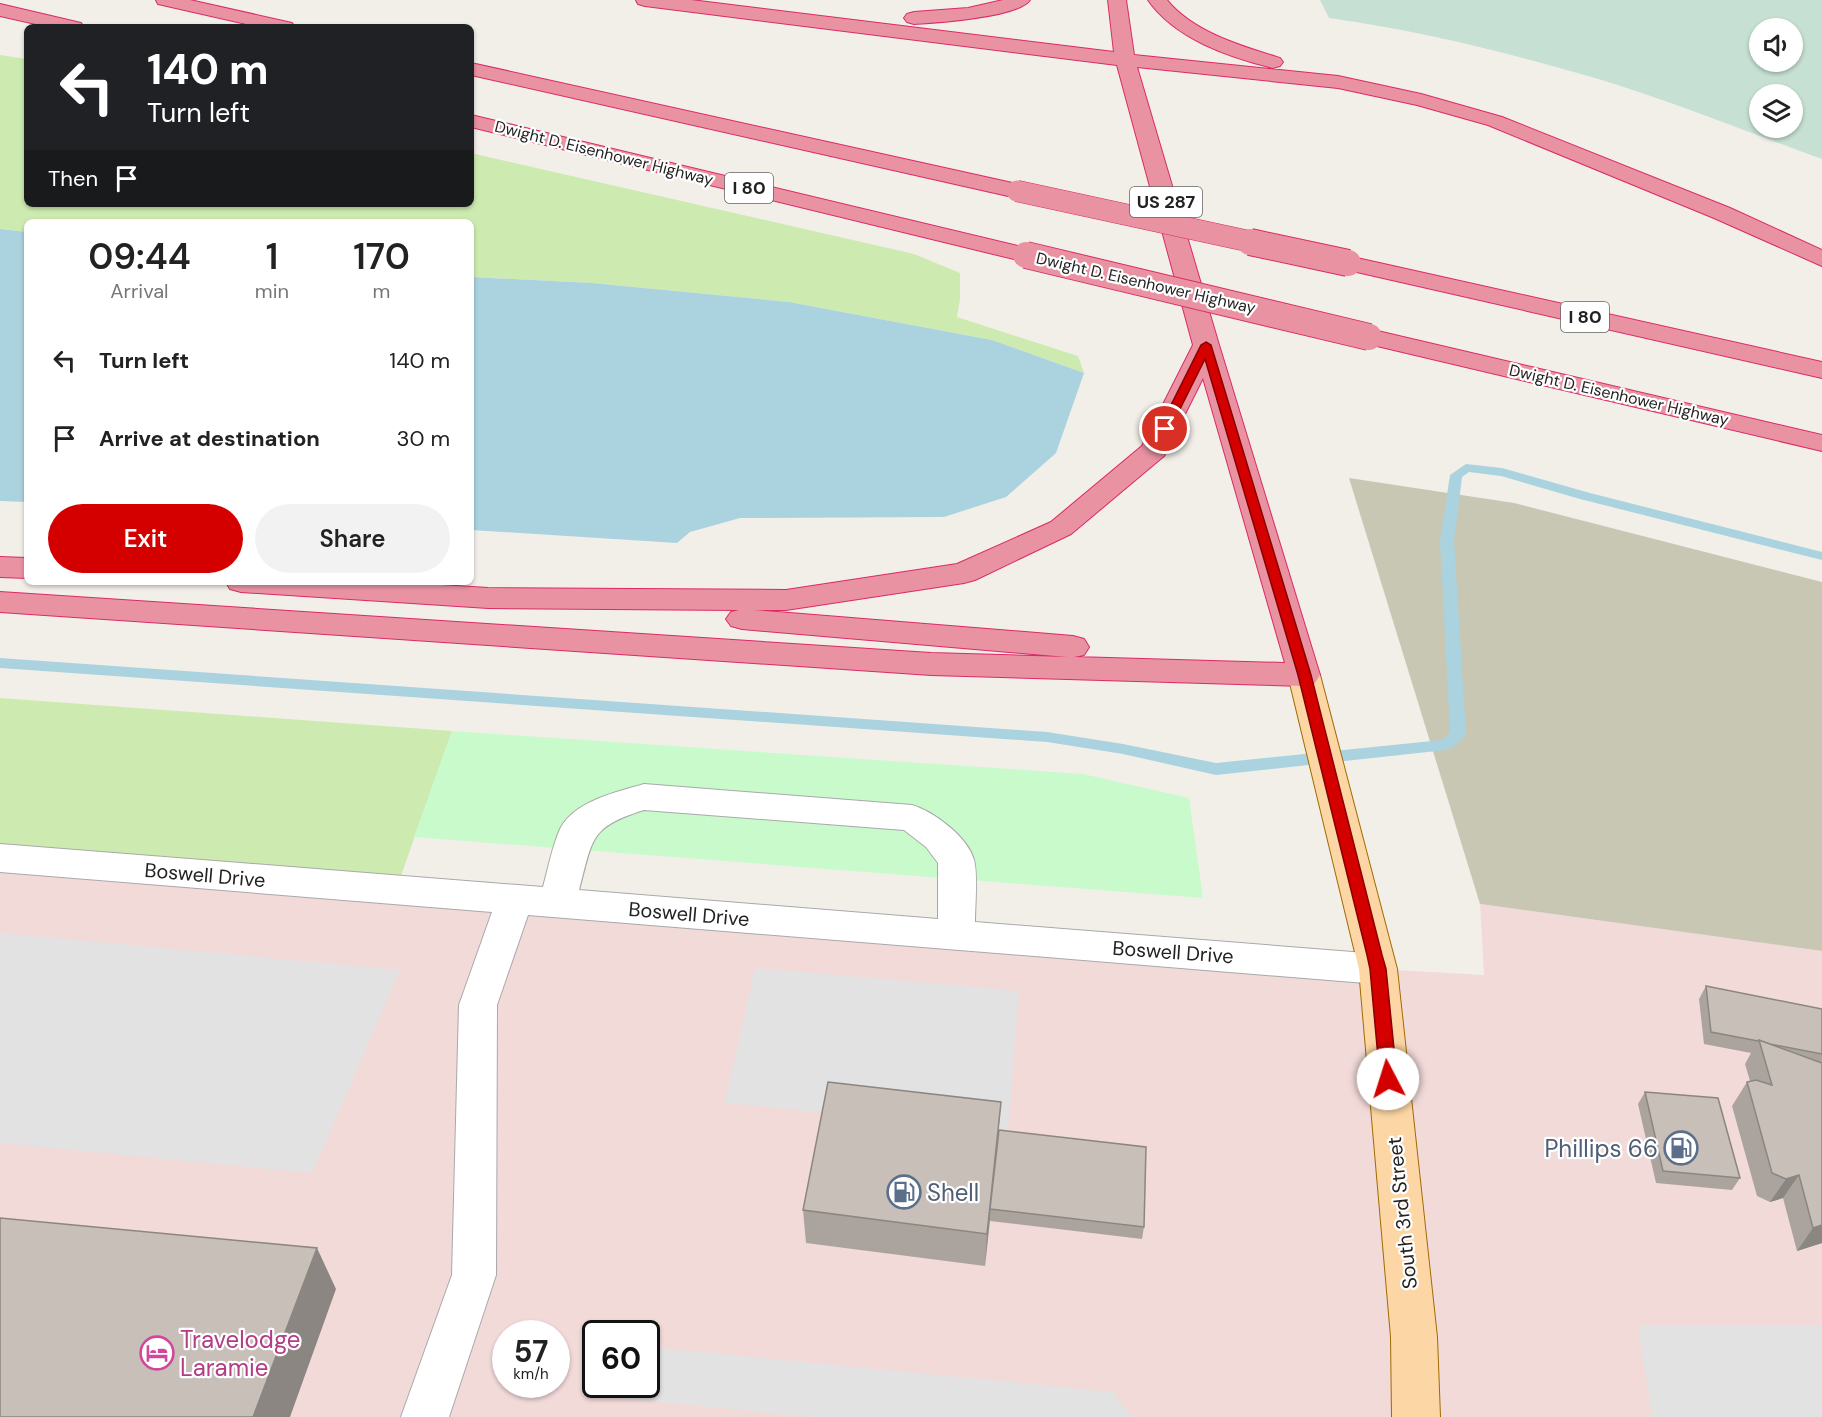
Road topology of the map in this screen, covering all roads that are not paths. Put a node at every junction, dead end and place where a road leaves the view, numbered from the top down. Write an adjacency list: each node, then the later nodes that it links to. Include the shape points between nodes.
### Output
1 (165, 0): 9 (highway)
2 (645, 0): 7 (highway)
3 (1021, 0): 7 (highway, via 1000,8 946,17)
4 (1117, 0): 12 (highway, South 3rd Street / US 287)
5 (1157, 0): 14 (highway, via 1194,32 1241,53)
6 (0, 9): 8 (highway)
7 (800, 18): 12 (highway)
8 (62, 24)
9 (272, 24)
10 (0, 29): 11 (highway)
11 (24, 33)
12 (1125, 59): 14 (highway); 17 (highway, South 3rd Street / US 287)
13 (474, 70): 18 (highway, I 80, bridge)
14 (1338, 82): 16 (highway, via 1496,121 1722,213)
15 (474, 122): 19 (highway, Dwight D. Eisenhower Highway / I 80, bridge)
16 (1822, 259)
17 (1206, 345): 23 (highway, via 1154,450 1061,528 964,573 786,600); 25 (highway, South 3rd Street / US 287)
18 (1822, 370)
19 (1822, 443)
20 (0, 567): 21 (highway)
21 (24, 568)
22 (287, 585): 23 (highway)
23 (488, 598): 25 (highway, via 1179,656)
24 (0, 603): 25 (highway, via 931,664)
25 (1304, 675): 30 (main road, South 3rd Street / US 287)
26 (0, 858): 27 (street, Boswell Drive)
27 (515, 900): 28 (street, Boswell Drive); 31 (street, via 478,1005 474,1275)
28 (557, 903): 29 (street, Boswell Drive); 29 (street, via 577,831 605,809 644,797 842,812 912,818 939,838 956,860)
29 (957, 935): 30 (street, Boswell Drive)
30 (1378, 969): 32 (main road, South 3rd Street / US 287, via 1414,1337)
31 (425, 1417)
32 (1416, 1417)

